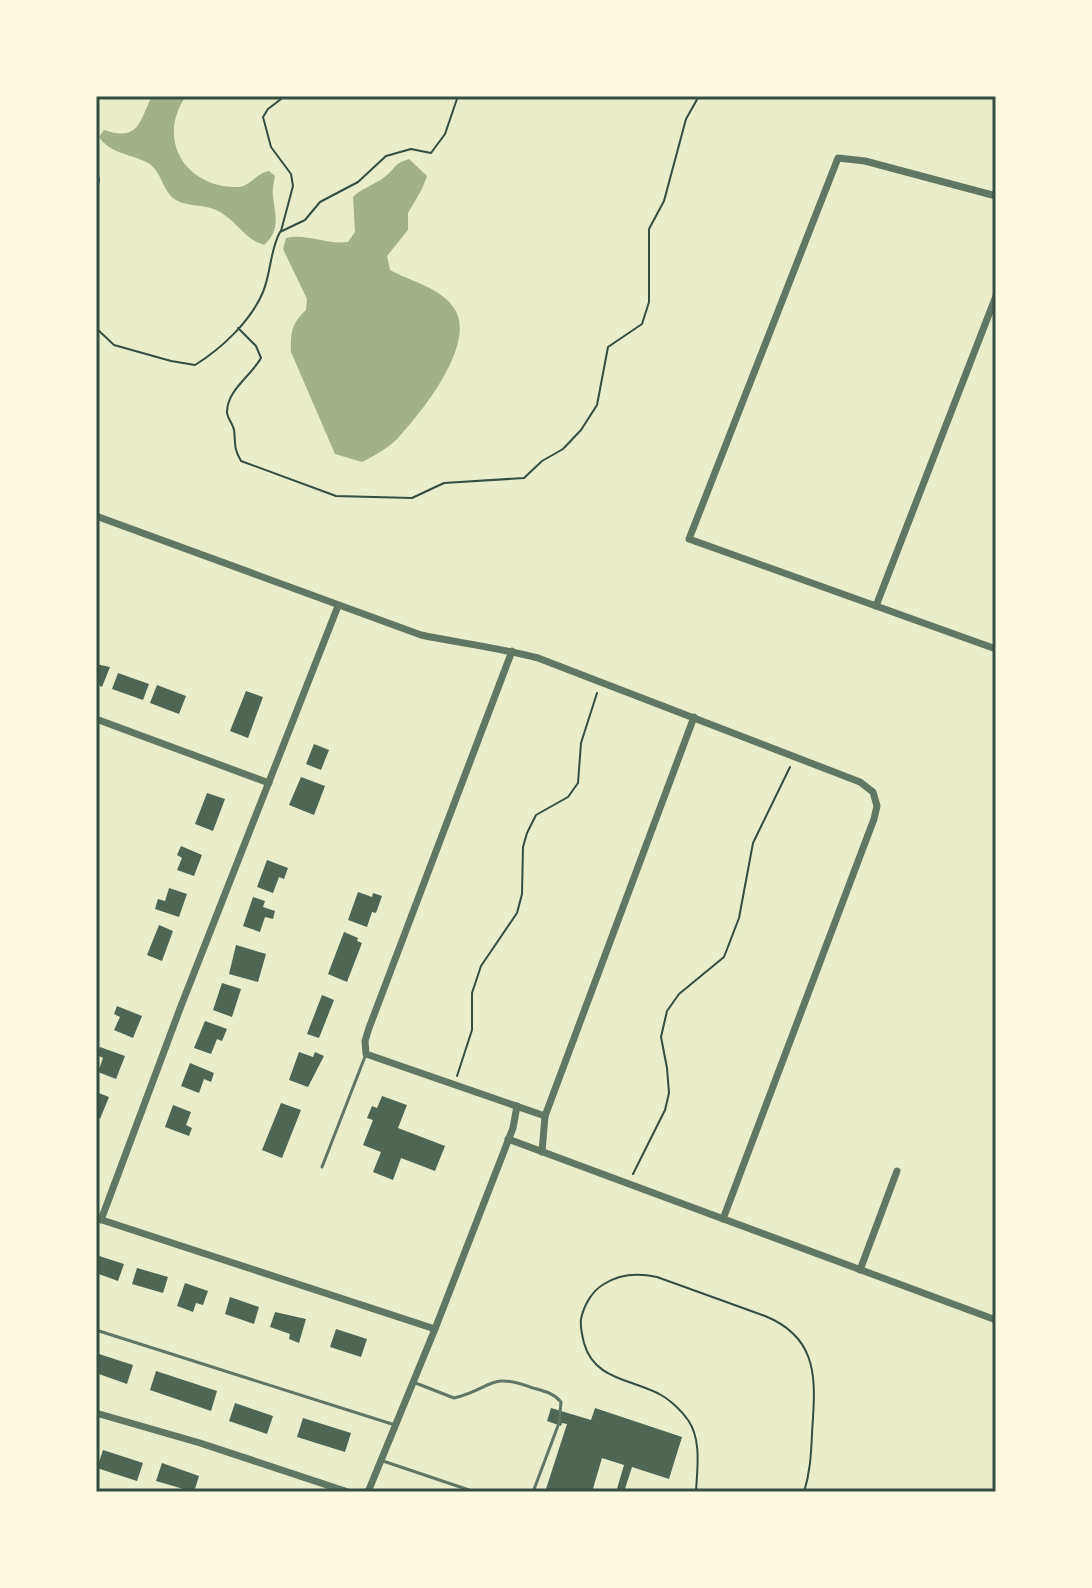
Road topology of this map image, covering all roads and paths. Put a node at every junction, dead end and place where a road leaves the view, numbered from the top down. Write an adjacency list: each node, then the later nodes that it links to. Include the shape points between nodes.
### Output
1 (285, 96): 7 (path, via 263,117 271,147 291,174 293,186)
2 (458, 96): 7 (path, via 445,134 431,153 411,149 386,156 358,182)
3 (699, 96): 12 (path, via 686,119 664,201 649,229 649,302 642,324 608,347 597,405 581,430 524,478 444,483 412,498 336,496 241,461 227,412 235,389 261,358)
4 (96, 169): 6 (path)
5 (996, 196): 15 (street, via 838,158 689,539)
6 (96, 198)
7 (280, 232): 12 (path, via 263,293)
8 (96, 233): 9 (path)
9 (96, 243)
10 (996, 296): 15 (street)
11 (96, 328): 12 (path, via 114,345 195,365)
12 (238, 328)
13 (96, 516): 14 (street)
14 (338, 606): 17 (street, via 421,635); 22 (street)
15 (876, 606): 16 (street)
16 (996, 649)
17 (512, 651): 18 (street); 23 (street, via 369,1028)
18 (600, 682): 19 (street); 24 (path, via 581,743 578,783 568,797 536,815 527,833 517,913 481,966 472,993 472,1030)
19 (694, 717): 21 (street); 26 (street)
20 (96, 719): 22 (street)
21 (796, 755): 31 (path, via 753,843 739,918 724,957 679,994 667,1011 661,1037 669,1093); 33 (street, via 860,782 873,792 877,806)
22 (269, 783): 32 (street)
23 (366, 1054): 24 (street); 29 (lane)
24 (454, 1085): 25 (street)
25 (517, 1106): 26 (street); 27 (street)
26 (545, 1116): 28 (street)
27 (508, 1139): 28 (street); 36 (street)
28 (542, 1152): 31 (street)
29 (322, 1167)
30 (897, 1171): 34 (street)
31 (630, 1184): 33 (street)
32 (98, 1219): 36 (street)
33 (723, 1219): 34 (street)
34 (860, 1270): 35 (street)
35 (996, 1320)
36 (435, 1329): 38 (street)
37 (96, 1330): 40 (lane)
38 (413, 1382): 40 (street); 45 (lane, via 454,1398 510,1379 556,1396 561,1402 559,1423)
39 (96, 1413): 42 (street)
40 (395, 1425): 41 (street)
41 (381, 1460): 43 (street); 44 (lane)
42 (348, 1492)
43 (368, 1492)
44 (475, 1492)
45 (533, 1492)
46 (696, 1492): 47 (path, via 696,1442 688,1420 663,1396 600,1369 585,1346 580,1324 589,1299 606,1282 624,1275 657,1277 765,1316 799,1341 813,1366 815,1384 812,1462)
47 (804, 1492)

